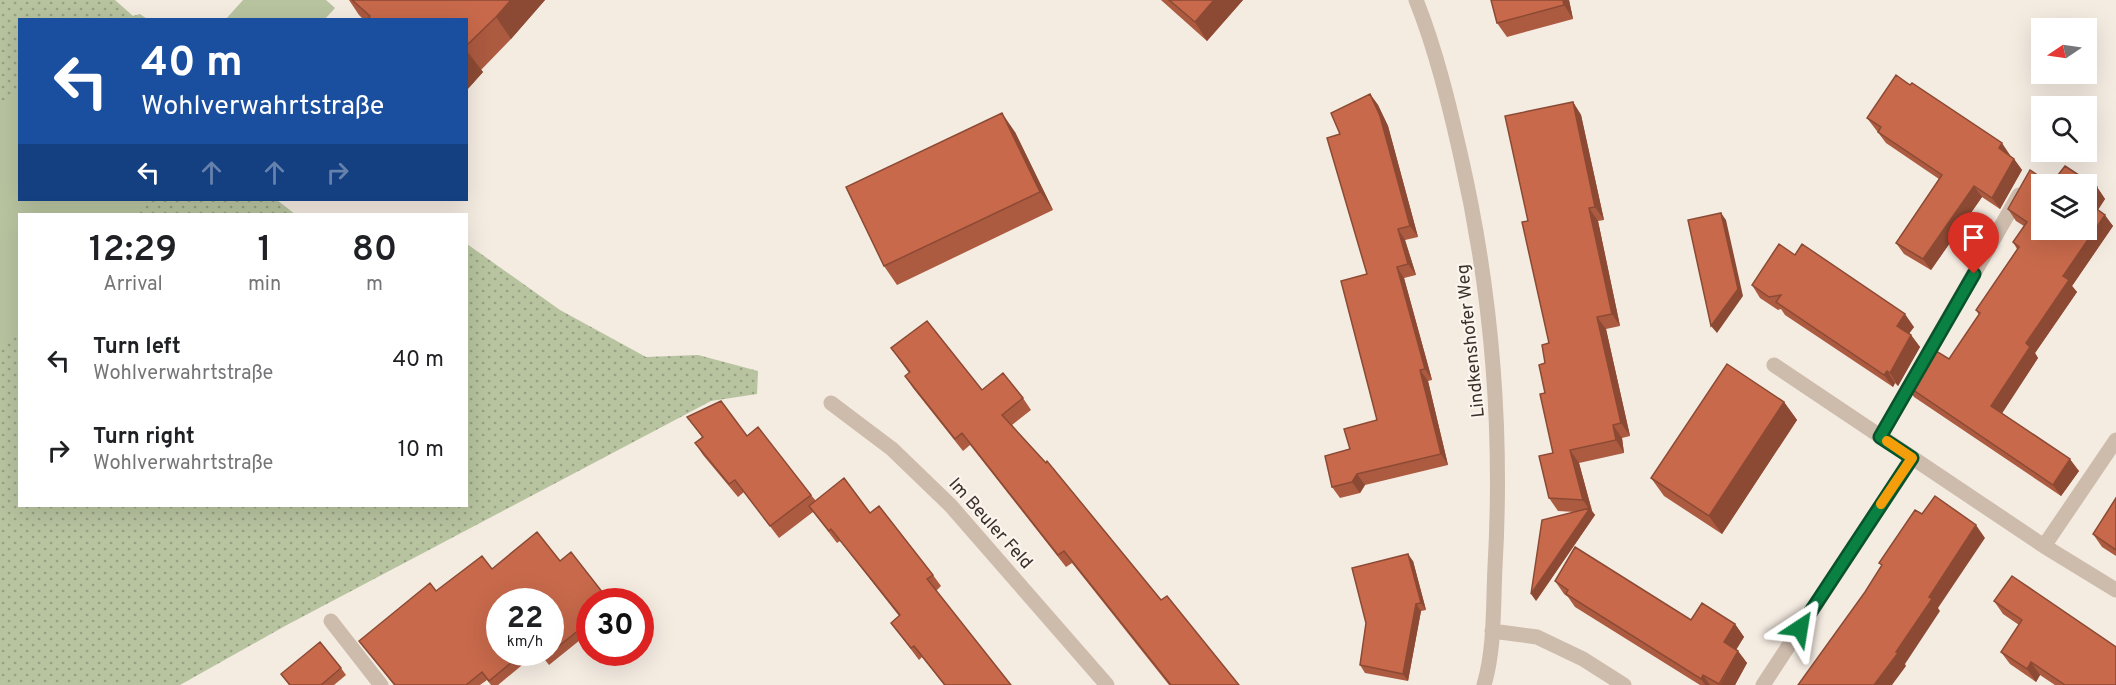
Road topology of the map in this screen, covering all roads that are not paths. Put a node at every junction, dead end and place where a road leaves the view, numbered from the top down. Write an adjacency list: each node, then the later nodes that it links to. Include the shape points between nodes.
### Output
1 (1416, 0): 11 (street, Lindkenshofer Weg, via 1447,96 1489,303 1498,404 1499,482)
2 (2026, 183): 5 (street)
3 (1774, 365): 5 (street)
4 (831, 403): 13 (street, Im Beuler Feld, via 892,449 951,506)
5 (1880, 437): 7 (street)
6 (2116, 440): 8 (street)
7 (1912, 458): 8 (street); 16 (street)
8 (2044, 546): 9 (street)
9 (2116, 590)
10 (331, 621): 12 (street)
11 (1492, 631): 14 (street, Lindkenshofer Weg); 15 (street, via 1537,637)
12 (381, 685)
13 (1107, 685)
14 (1485, 685)
15 (1624, 685)
16 (1763, 685)

